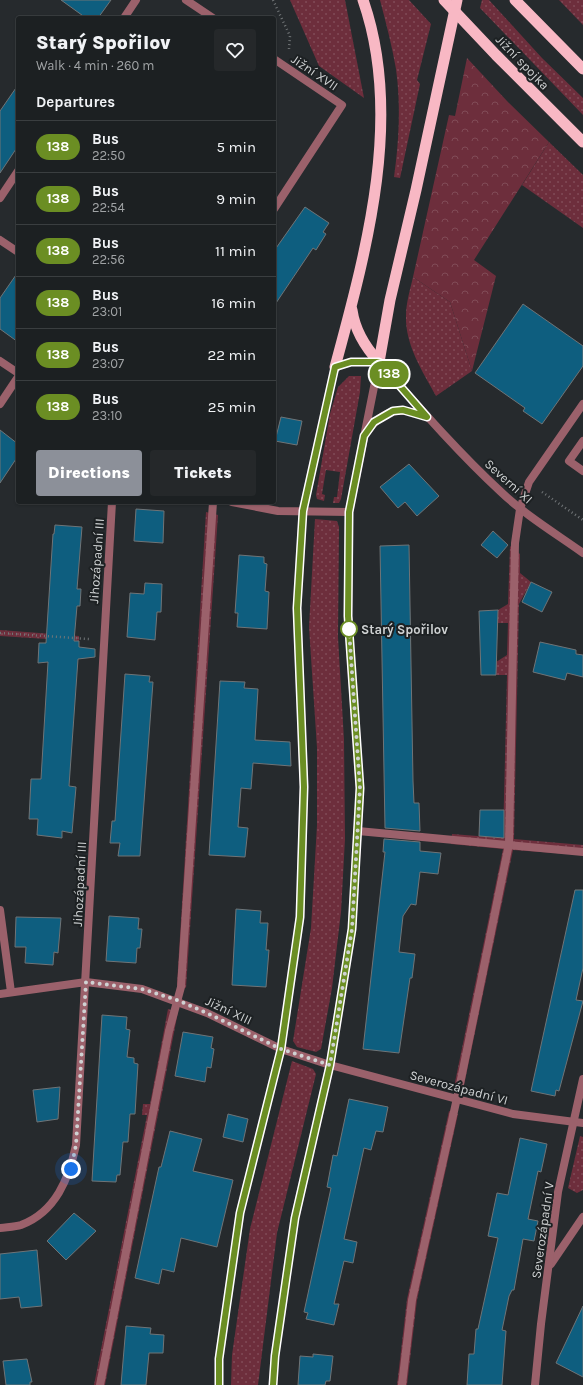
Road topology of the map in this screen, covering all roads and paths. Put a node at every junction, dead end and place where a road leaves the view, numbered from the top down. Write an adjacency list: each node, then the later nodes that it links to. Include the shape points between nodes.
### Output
1 (136, 0): 8 (street)
2 (186, 0): 9 (street)
3 (273, 0): 11 (path, via 290,36)
4 (363, 0): 19 (highway, via 378,70 381,136 372,207)
5 (444, 0): 13 (highway, Jižní spojka)
6 (457, 0): 21 (highway, via 390,300)
7 (515, 0): 12 (highway)
8 (125, 16)
9 (210, 16)
10 (276, 60): 11 (street, Jižní XVII)
11 (288, 69): 16 (street, Jižní XVII, via 342,105)
12 (583, 69)
13 (583, 142)
14 (16, 174): 15 (street)
15 (0, 198)
16 (276, 206)
17 (0, 240): 18 (street)
18 (16, 251)
19 (351, 307): 21 (highway, via 357,331); 22 (highway)
20 (0, 361): 23 (street)
21 (379, 362): 22 (street, via 351,362); 27 (street, Severní XI); 28 (street)
22 (335, 367): 36 (street)
23 (16, 372)
24 (16, 380): 25 (street)
25 (0, 404)
26 (583, 404): 31 (street)
27 (427, 417): 28 (street, Severní XI, via 403,410 393,411 374,422); 35 (street, Severní XI)
28 (364, 436): 37 (street)
29 (583, 441): 30 (street, via 569,461)
30 (583, 471)
31 (529, 482): 35 (street); 38 (path)
32 (112, 504): 46 (street, Jihozápadní III)
33 (213, 504): 49 (street, via 190,863 181,987)
34 (242, 504): 36 (street, via 278,511)
35 (520, 509): 39 (street, Severní XI); 43 (street, via 515,543)
36 (303, 511): 37 (street); 50 (street, via 297,608 304,787 300,917)
37 (349, 512): 42 (street, via 348,616 360,788)
38 (583, 520)
39 (583, 553)
40 (0, 633): 41 (path)
41 (90, 639)
42 (358, 831): 43 (street); 51 (street, via 352,929)
43 (509, 844): 44 (street); 53 (street)
44 (583, 852)
45 (0, 910): 47 (street)
46 (86, 982): 47 (street, Jižní XIII); 49 (street, Jižní XIII, via 142,989); 57 (street, Jihozápadní III, via 76,1145 71,1169 59,1194 42,1214 21,1225)
47 (11, 992): 48 (street, Jižní XIII)
48 (0, 994)
49 (177, 1000): 50 (street, Jižní XIII); 59 (street)
50 (281, 1049): 51 (street, Jižní XIII); 60 (street, via 240,1213 219,1359)
51 (330, 1065): 53 (street, Severozápadní VI); 61 (street, via 295,1218)
52 (583, 1079): 54 (street, Severozápadní V)
53 (456, 1100): 54 (street, Severozápadní VI, via 513,1114); 62 (street, via 412,1300)
54 (573, 1122): 55 (street, Severozápadní VI); 58 (street, Severozápadní V, via 558,1192)
55 (583, 1123)
56 (583, 1217): 58 (street)
57 (0, 1228)
58 (549, 1266): 63 (street, Severozápadní V)
59 (100, 1385)
60 (219, 1385)
61 (273, 1385)
62 (402, 1385)
63 (535, 1385)

